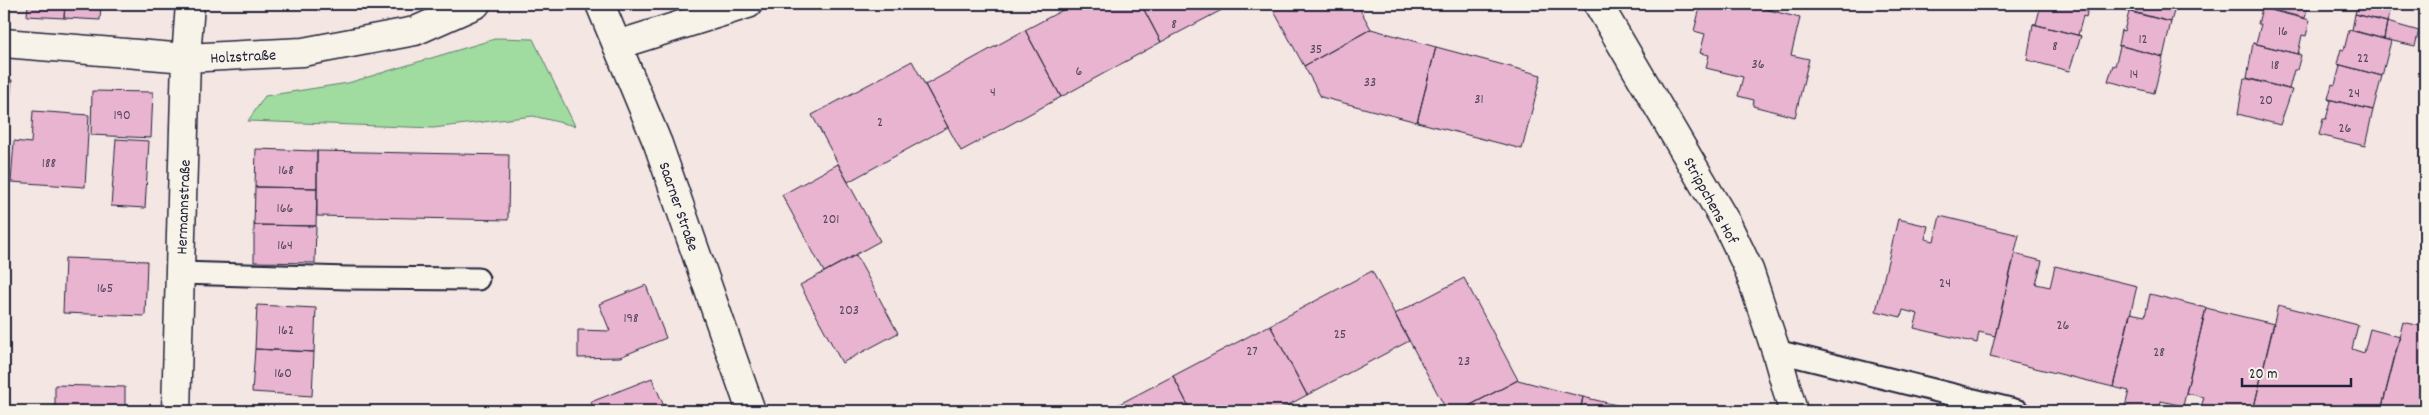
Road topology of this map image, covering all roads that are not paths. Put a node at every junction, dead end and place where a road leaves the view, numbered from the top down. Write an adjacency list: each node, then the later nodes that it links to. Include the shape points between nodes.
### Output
1 (190, 4): 8 (street, Hermannstraße)
2 (476, 4): 8 (street, Holzstraße, via 415,31 303,52)
3 (600, 4): 7 (street, Saarner Straße)
4 (748, 4): 7 (street)
5 (1598, 4): 11 (street, Strippchens Hof, via 1727,224 1749,270)
6 (4, 43): 8 (street, Holzstraße)
7 (617, 45): 13 (street, Saarner Straße, via 658,144)
8 (186, 58): 9 (street, Hermannstraße)
9 (180, 273): 10 (lane); 12 (street, Hermannstraße)
10 (478, 278)
11 (1776, 351): 14 (street, Strippchens Hof); 15 (lane)
12 (176, 411)
13 (751, 411)
14 (1793, 411)
15 (2018, 411)

